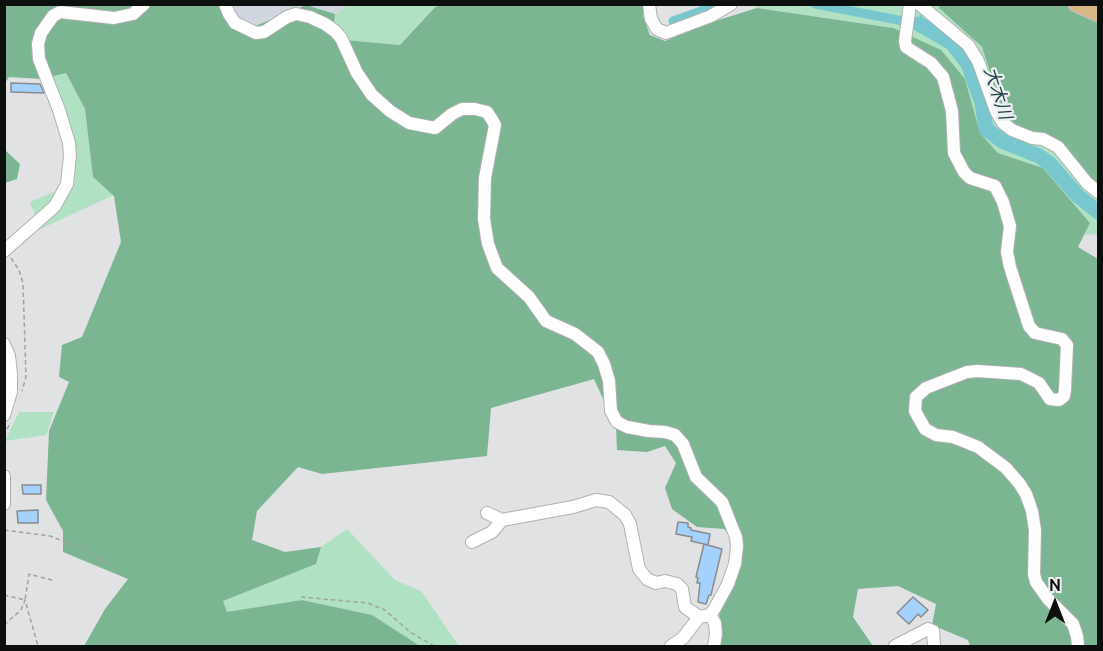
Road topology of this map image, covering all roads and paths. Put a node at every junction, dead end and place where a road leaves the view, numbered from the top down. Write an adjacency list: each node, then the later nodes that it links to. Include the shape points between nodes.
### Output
1 (144, 4): 9 (street, via 133,14 114,18 60,12 41,33 39,59 69,143 67,184 55,206)
2 (225, 4): 25 (street, via 235,23 256,33 296,14 325,24 341,38 357,74 372,95 409,123 435,128 462,109 487,112 495,125 485,177 484,208 488,244 497,267 529,297 546,321 575,334 598,352 609,381 611,411 617,422 675,435 683,444 696,477 726,511 736,537 737,555 729,584)
3 (649, 4): 4 (street, via 651,19 661,32 711,16)
4 (730, 4)
5 (1076, 4): 7 (main road)
6 (912, 6): 8 (street, via 929,14 968,45 1003,123 1011,130 1058,147); 33 (street, via 906,47 931,63 943,78 952,111 954,153 964,172 995,186 1003,202 1010,226 1010,267 1029,326 1035,333 1062,339 1067,345 1065,390 1059,400 1050,399 1039,383 1021,374 976,371 926,388 916,397 915,411 926,429 936,435 978,447 1006,468 1026,494 1035,530 1036,582 1073,624)
7 (1098, 14)
8 (1098, 192)
9 (5, 250): 11 (path, via 23,283 26,377)
10 (4, 344): 12 (street, via 9,356)
11 (20, 401)
12 (9, 417): 13 (path)
13 (4, 436)
14 (4, 476): 15 (street)
15 (4, 504)
16 (487, 513): 17 (street)
17 (502, 520): 19 (street, via 492,532); 25 (street, via 596,500 609,502 630,524 639,569 647,579 677,584 682,589 685,607)
18 (4, 530): 20 (path, via 50,536 86,550)
19 (472, 542)
20 (105, 564)
21 (55, 581): 24 (path, via 28,574)
22 (4, 595): 24 (path)
23 (301, 597): 28 (path, via 368,603 385,610)
24 (25, 600): 26 (path, via 21,610); 27 (path)
25 (704, 616): 29 (street); 30 (street, via 715,623)
26 (4, 625)
27 (38, 646)
28 (434, 646)
29 (671, 646)
30 (714, 646)
31 (895, 646): 32 (street, via 928,629 933,631)
32 (934, 646)
33 (1078, 646)

